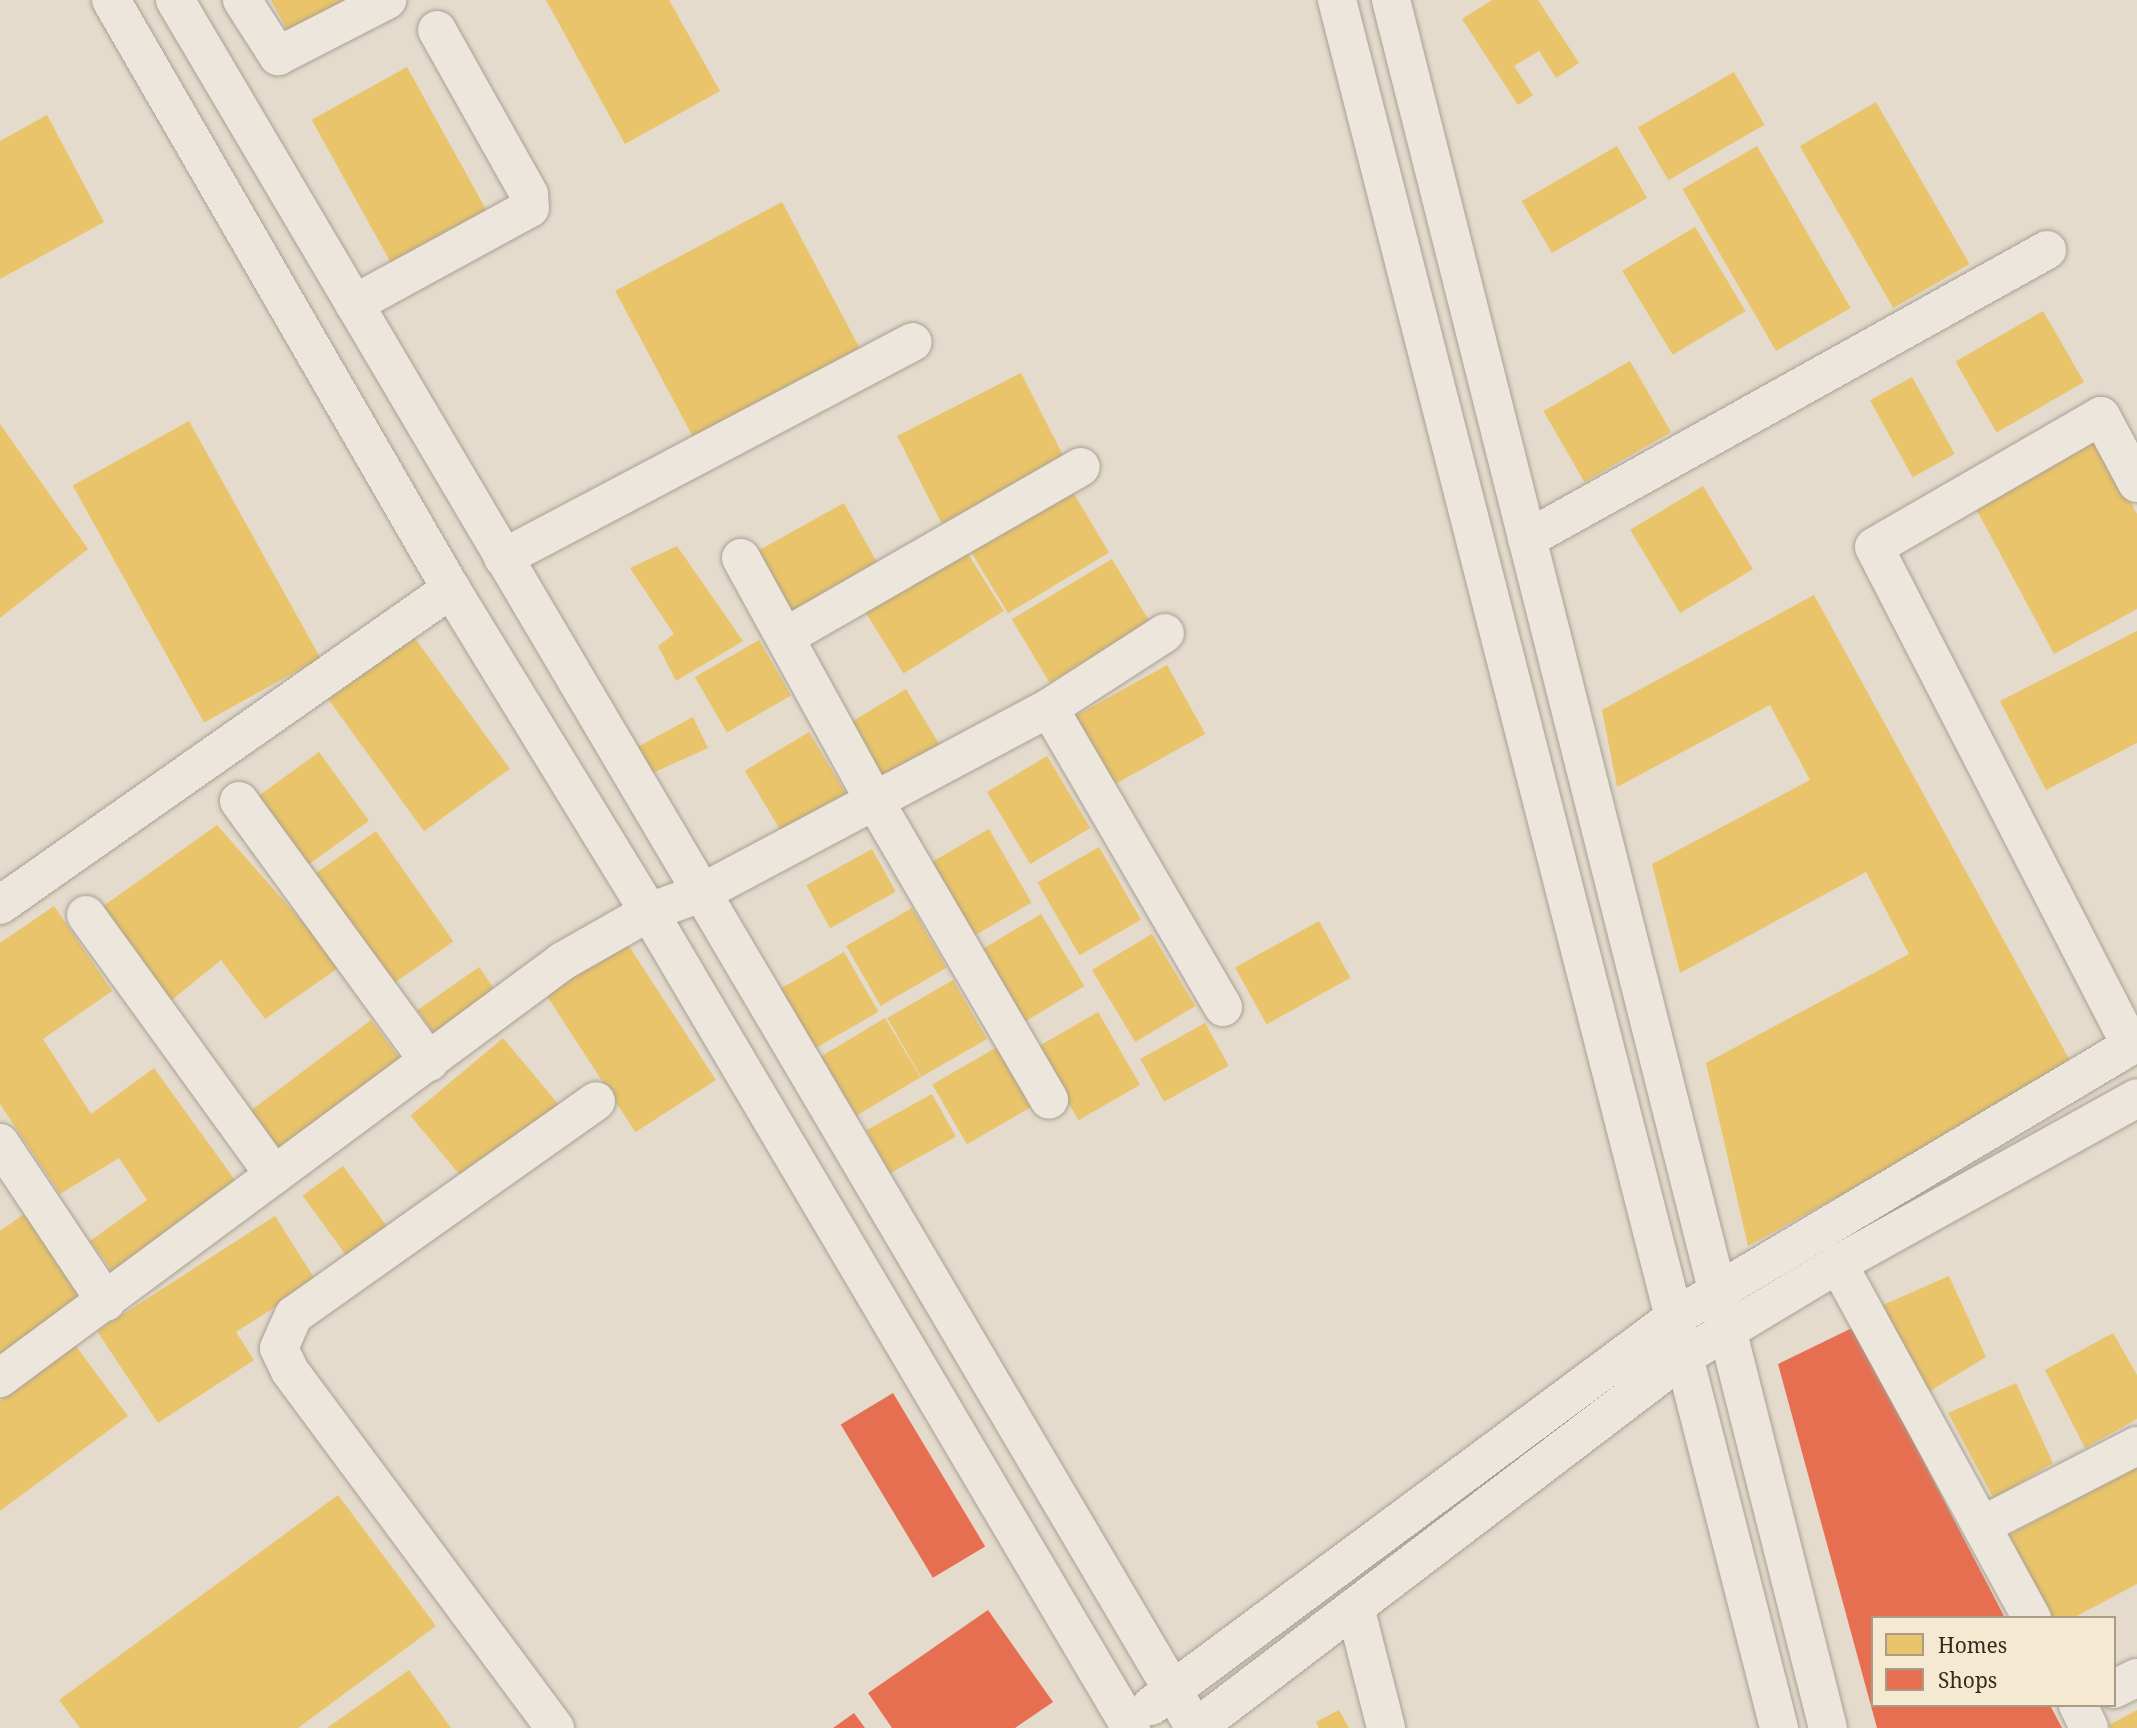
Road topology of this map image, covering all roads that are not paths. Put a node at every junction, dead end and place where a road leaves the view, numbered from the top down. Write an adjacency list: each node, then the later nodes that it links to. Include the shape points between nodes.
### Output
1 (111, 0): 16 (street)
2 (175, 0): 9 (street)
3 (243, 0): 4 (street, via 278,56)
4 (387, 0)
5 (1337, 0): 37 (street)
6 (1391, 0): 13 (street)
7 (437, 30): 9 (street, via 529,194 530,208)
8 (2047, 250): 13 (street)
9 (354, 304): 14 (street)
10 (914, 342): 14 (street)
11 (1081, 467): 18 (street)
12 (2137, 483): 27 (street, via 2101,416 1874,547)
13 (1527, 539): 35 (street)
14 (503, 558): 22 (street)
15 (741, 558): 18 (street)
16 (451, 589): 23 (street); 24 (street)
17 (1164, 634): 19 (street)
18 (785, 637): 20 (street)
19 (1048, 708): 20 (street); 26 (street)
20 (874, 800): 22 (street); 30 (street)
21 (239, 802): 28 (street)
22 (701, 893): 24 (street); 47 (street)
23 (0, 905)
24 (649, 912): 28 (street, via 563,961); 48 (street)
25 (86, 915): 33 (street)
26 (1223, 1007)
27 (2134, 1044): 35 (street)
28 (429, 1062): 33 (street)
29 (2137, 1098): 34 (street)
30 (1049, 1100)
31 (596, 1101): 49 (street, via 294,1315 279,1348 290,1371)
32 (0, 1143): 36 (street)
33 (274, 1175): 36 (street)
34 (1838, 1264): 38 (street); 42 (street)
35 (1717, 1290): 37 (street); 38 (street)
36 (106, 1302): 40 (street)
37 (1675, 1317): 39 (street); 47 (street)
38 (1726, 1329): 39 (street); 53 (street)
39 (1685, 1356): 43 (street); 52 (street)
40 (0, 1378)
41 (2137, 1446): 42 (street)
42 (1983, 1525): 44 (street)
43 (1355, 1607): 50 (street); 51 (street)
44 (2031, 1616)
45 (2137, 1678): 46 (street)
46 (2116, 1688)
47 (1172, 1690): 48 (street); 50 (street)
48 (1127, 1726)
49 (555, 1728)
50 (1196, 1728)
51 (1386, 1728)
52 (1779, 1728)
53 (1828, 1728)

